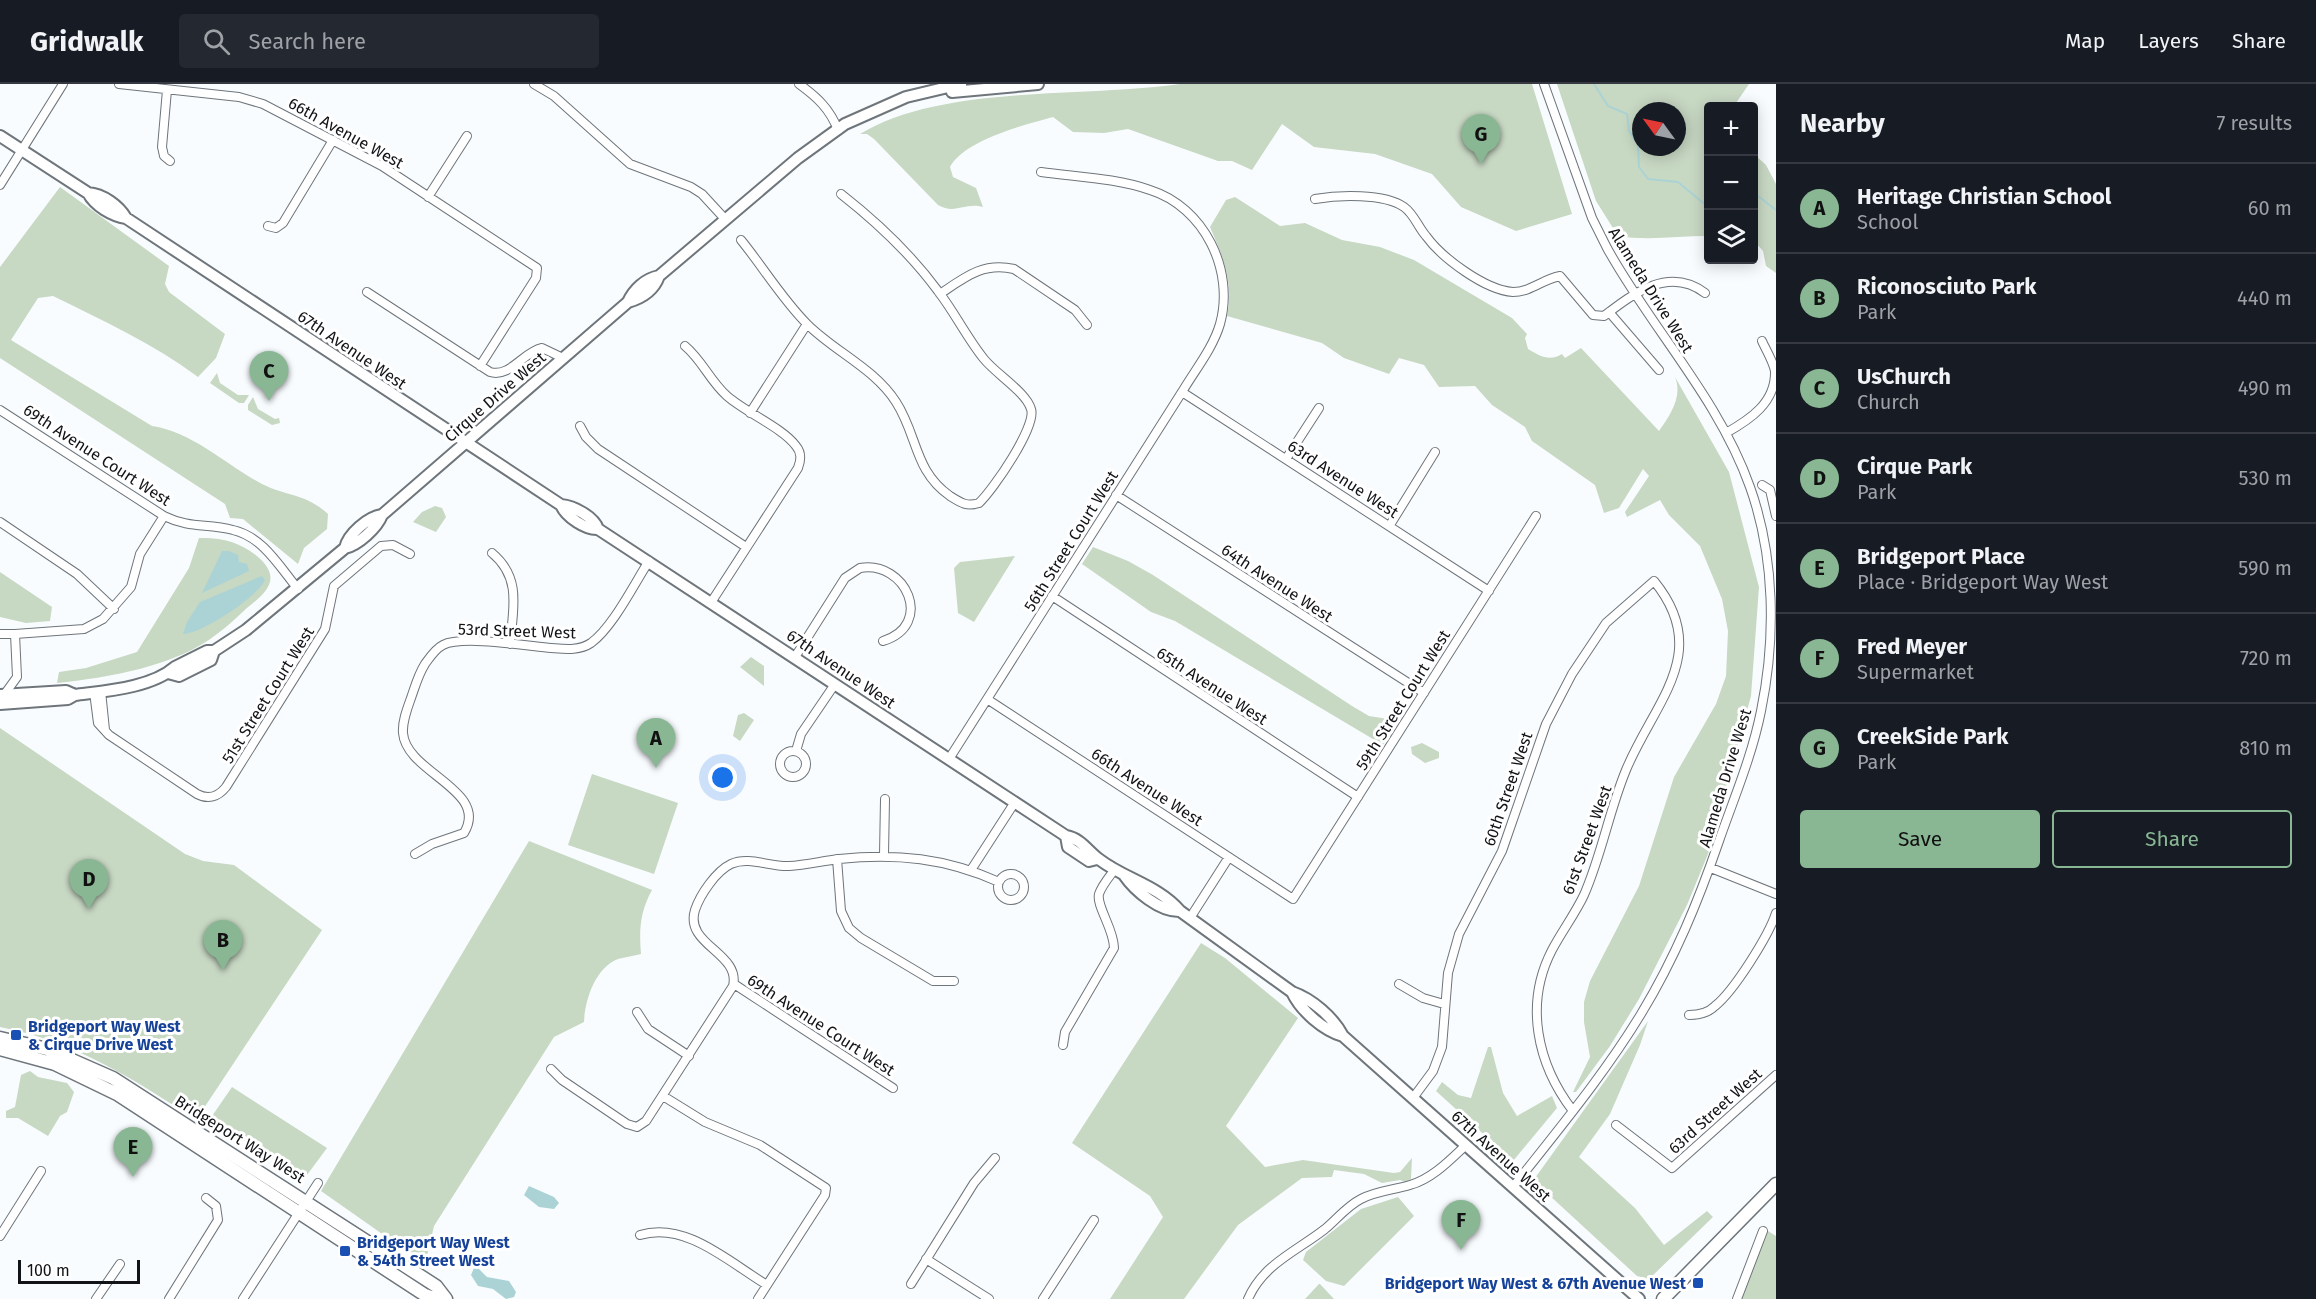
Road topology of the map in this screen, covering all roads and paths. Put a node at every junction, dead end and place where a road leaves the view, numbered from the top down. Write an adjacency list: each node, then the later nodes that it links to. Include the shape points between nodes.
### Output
1 (63, 84): 13 (street)
2 (119, 84): 8 (street, 66th Avenue West)
3 (534, 84): 20 (street, via 554,96 630,164 691,187)
4 (799, 84): 9 (street, via 820,100)
5 (961, 84): 9 (street, Cirque Drive West, via 890,103)
6 (1038, 84): 9 (street, Cirque Drive West, via 972,88 926,98 849,130)
7 (1545, 84): 26 (street, Alameda Drive West, via 1592,218)
8 (166, 90): 12 (street, 66th Avenue West, via 248,99); 14 (street, via 162,147)
9 (840, 130): 20 (street, Cirque Drive West, via 805,152)
10 (0, 135): 13 (street, 67th Avenue West)
11 (468, 136): 18 (street)
12 (333, 140): 18 (street, 66th Avenue West); 21 (street, via 283,223 276,228)
13 (22, 150): 16 (street); 41 (street, 67th Avenue West, via 88,193 121,209 126,218)
14 (170, 161)
15 (1041, 172): 35 (street, 56th Street Court West, via 1150,190 1171,199 1197,221 1211,243 1222,279 1223,310 1216,336)
16 (0, 185)
17 (841, 194): 25 (street, via 890,234)
18 (428, 197): 33 (street, 66th Avenue West, via 537,268 536,278)
19 (1315, 199): 27 (street, via 1335,195 1395,203 1410,212 1442,254 1491,284 1510,292 1523,291 1560,276 1588,312 1599,316)
20 (725, 219): 32 (street, Cirque Drive West, via 659,276 650,278 633,292 628,302)
21 (268, 226)
22 (741, 240): 28 (street)
23 (367, 292): 33 (street)
24 (1705, 293): 26 (street, via 1687,282 1663,281)
25 (940, 294): 28 (street, via 984,359 1028,402 1032,418 984,499 972,506 962,504 930,478 905,418 887,390); 29 (street, via 980,269 1014,269 1075,310)
26 (1634, 294): 27 (street); 40 (street, Alameda Drive West)
27 (1609, 312): 34 (street)
28 (807, 324): 38 (street)
29 (1088, 325)
30 (1762, 341): 40 (street, via 1775,369 1772,393 1758,414)
31 (685, 346): 38 (street, via 699,357 719,388)
32 (562, 358): 33 (street, via 542,348 501,374); 41 (street, Cirque Drive West)
33 (480, 366)
34 (1659, 369)
35 (1182, 392): 43 (street, 63rd Avenue West); 45 (street, 56th Street Court West)
36 (1319, 408): 43 (street)
37 (0, 410): 46 (street, 69th Avenue Court West)
38 (750, 413): 51 (street, via 793,442 801,456 798,468)
39 (580, 426): 51 (street, via 596,447)
40 (1726, 433): 55 (street, Alameda Drive West, via 1755,501)
41 (465, 443): 54 (street, 67th Avenue West, via 596,523 598,529); 57 (street, Cirque Drive West, via 382,515 374,516 346,540 345,548)
42 (1435, 452): 50 (street)
43 (1286, 459): 50 (street, 63rd Avenue West)
44 (1762, 485): 48 (street, via 1770,490)
45 (1116, 495): 59 (street, 56th Street Court West); 70 (street, 64th Avenue West)
46 (164, 516): 57 (street, 69th Avenue Court West, via 193,527 234,530 255,540); 61 (street, via 140,554 131,587)
47 (1536, 516): 58 (street, 59th Street Court West)
48 (1776, 516)
49 (0, 522): 61 (street, via 77,574)
50 (1389, 525): 58 (street, 63rd Avenue West)
51 (746, 547): 60 (street)
52 (492, 553): 65 (street, via 512,579)
53 (410, 554): 69 (street, 51st Street Court West, via 393,545 381,546 334,586 325,629 226,787 213,797 197,794 114,739 98,723)
54 (649, 561): 60 (street, 67th Avenue West); 65 (street, 53rd Street West, via 591,643 572,650)
55 (1772, 563): 84 (street, Alameda Drive West, via 1761,711 1744,775)
56 (1654, 580): 95 (street, 60th Street West, via 1606,622 1558,699 1536,749 1502,851 1459,934); 107 (street, 61st Street West, via 1676,617 1680,640 1678,667 1626,770 1593,872 1552,950 1538,994 1536,1023 1542,1056)
57 (298, 589): 69 (street, Cirque Drive West, via 214,651 207,651 168,673)
58 (1489, 591): 70 (street, 59th Street Court West)
59 (1052, 596): 74 (street, 56th Street Court West); 77 (street, 65th Avenue West)
60 (712, 601): 66 (street, 67th Avenue West)
61 (114, 609): 63 (street, via 84,629)
62 (0, 634): 63 (street)
63 (15, 634): 67 (street)
64 (883, 641): 66 (street, via 901,629 911,611 911,597 904,585 881,569 860,567 845,578)
65 (510, 645): 80 (street, 53rd Street West, via 451,642 436,650 422,669 404,723 405,741 421,765 452,786 469,819 464,833)
66 (795, 657): 68 (street, 67th Avenue West)
67 (17, 677): 71 (street); 73 (street)
68 (835, 684): 75 (street, via 801,734); 76 (street, 67th Avenue West)
69 (98, 692): 72 (street, Cirque Drive West)
70 (1424, 693): 77 (street, 59th Street Court West)
71 (33, 694): 72 (street, Cirque Drive West, via 66,691); 73 (street, Cirque Drive West)
72 (75, 695): 73 (street, Cirque Drive West, via 68,699)
73 (1, 698)
74 (987, 699): 76 (street, 56th Street Court West); 82 (street, 66th Avenue West)
75 (796, 751)
76 (949, 759): 79 (street, 67th Avenue West)
77 (1358, 797): 89 (street, 59th Street Court West)
78 (885, 800): 81 (street)
79 (1015, 802): 85 (street); 86 (street, 67th Avenue West)
80 (415, 854)
81 (884, 855): 83 (street); 85 (street, via 926,859)
82 (1229, 857): 89 (street, 66th Avenue West); 91 (street)
83 (837, 860): 92 (street, via 841,911 849,928 933,981); 93 (street, via 788,866 740,861 717,874 698,904 694,924 701,938 731,968)
84 (1711, 868): 88 (street); 107 (street, Alameda Drive West, via 1697,905 1640,1017)
85 (971, 870): 87 (street)
86 (1119, 872): 91 (street, 67th Avenue West, via 1132,887 1170,911); 99 (street, via 1099,895 1100,908 1114,934 1114,948 1065,1032)
87 (999, 882)
88 (1776, 894)
89 (1293, 898)
90 (1776, 913): 97 (street, via 1723,999 1709,1011)
91 (1185, 914): 106 (street, 67th Avenue West, via 1309,1000)
92 (954, 981)
93 (734, 984): 101 (street); 104 (street, 69th Avenue Court West)
94 (1399, 984): 95 (street, via 1423,998)
95 (1444, 1004): 106 (street, 60th Street West, via 1444,1034 1438,1058)
96 (637, 1012): 101 (street, via 651,1032)
97 (1689, 1015)
98 (0, 1038): 116 (main road, Bridgeport Way West, via 47,1049 113,1078)
99 (1063, 1045)
100 (0, 1049): 117 (main road, Bridgeport Way West, via 55,1064 98,1083)
101 (689, 1056): 105 (street)
102 (551, 1070): 105 (street, via 625,1122 639,1126 648,1120)
103 (1776, 1075): 108 (street, 63rd Street West, via 1672,1168)
104 (893, 1088)
105 (663, 1096): 125 (street, via 705,1122 741,1135 826,1188)
106 (1413, 1098): 109 (street, 67th Avenue West)
107 (1573, 1111): 114 (street, Alameda Drive West)
108 (1616, 1125)
109 (1466, 1145): 114 (street, 67th Avenue West); 134 (street, via 1424,1179 1369,1195 1353,1204 1320,1233 1275,1263)
110 (995, 1158): 122 (street, via 974,1183)
111 (41, 1171): 121 (street)
112 (318, 1183): 116 (street)
113 (1776, 1184): 136 (main road)
114 (1513, 1187): 135 (street, 67th Avenue West)
115 (206, 1198): 127 (street, via 216,1206 218,1220)
116 (306, 1200): 117 (street); 130 (main road, Bridgeport Way West, via 436,1286)
117 (299, 1212): 128 (street); 129 (main road, Bridgeport Way West)
118 (1094, 1220): 133 (street)
119 (1763, 1230): 137 (street)
120 (640, 1235): 125 (street, via 657,1231 687,1237)
121 (0, 1236)
122 (926, 1259): 124 (street); 132 (street)
123 (120, 1264): 126 (street)
124 (910, 1284)
125 (767, 1286): 131 (street)
126 (96, 1299)
127 (169, 1299)
128 (243, 1299)
129 (436, 1299)
130 (446, 1299)
131 (758, 1299)
132 (989, 1299)
133 (1043, 1299)
134 (1248, 1299)
135 (1639, 1299)
136 (1664, 1299)
137 (1737, 1299)

